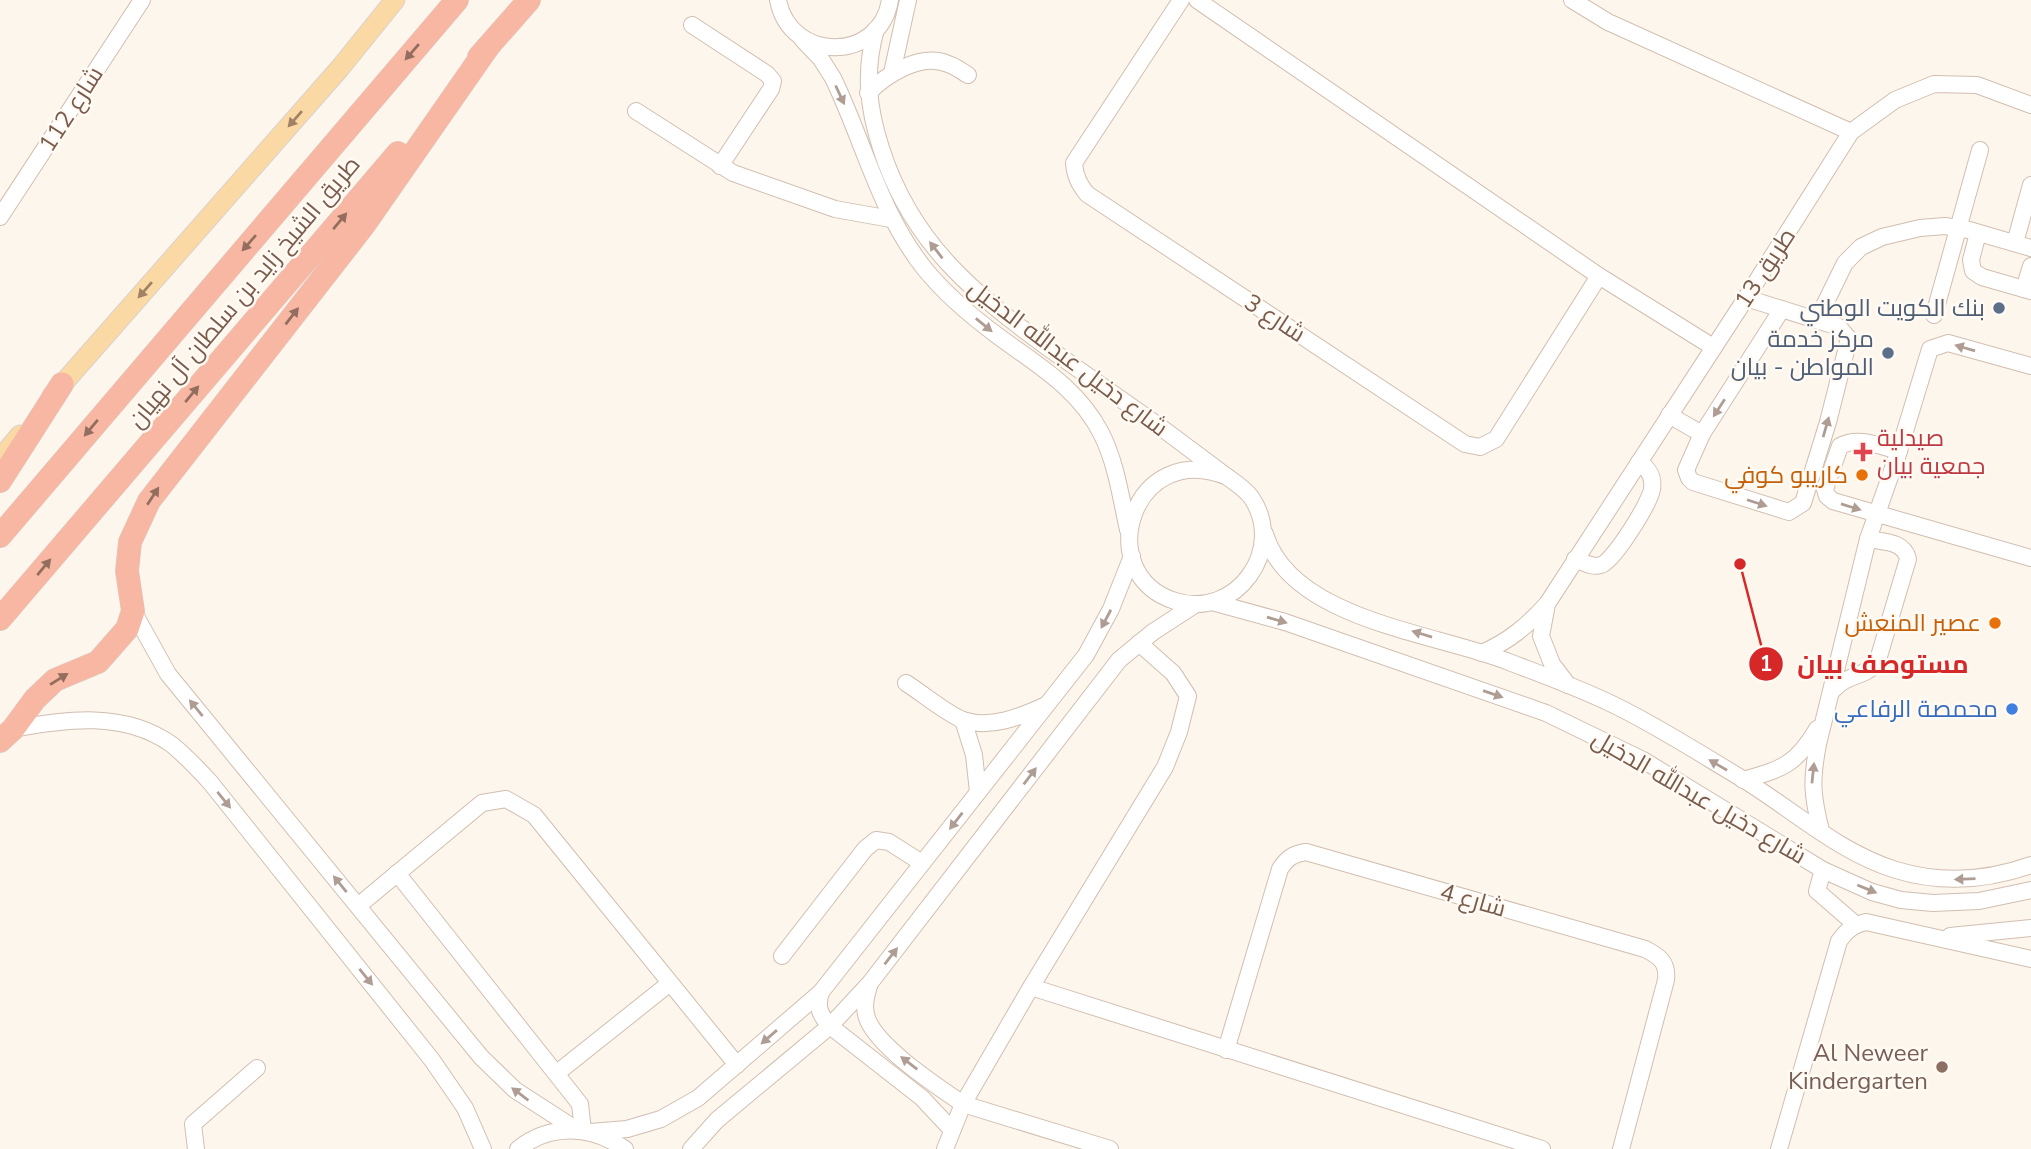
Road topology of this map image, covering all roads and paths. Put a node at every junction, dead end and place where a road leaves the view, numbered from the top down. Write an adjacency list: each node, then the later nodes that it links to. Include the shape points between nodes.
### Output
1 (142, 0): 26 (street, شارع 112)
2 (383, 0): 16 (street)
3 (396, 0): 16 (main road)
4 (457, 0): 51 (highway, طريق الشيخ زايد بن سلطان آل نهيان, one-way to 51)
5 (529, 0): 15 (highway, طريق الشيخ زايد بن سلطان آل نهيان)
6 (778, 0): 14 (street, شارع دخيل عبدالله الدخيل, via 785,20)
7 (890, 0): 13 (street, شارع دخيل عبدالله الدخيل)
8 (908, 0): 17 (street)
9 (1181, 0): 32 (street, شارع 3, via 1074,163 1080,185 1087,194 1465,444 1480,447 1496,439)
10 (1197, 0): 32 (street)
11 (1572, 0): 22 (street, via 1608,22)
12 (692, 25): 24 (street, via 773,81)
13 (876, 29): 14 (street, via 841,48); 19 (street, شارع دخيل عبدالله الدخيل, via 868,64)
14 (802, 39): 27 (street, شارع دخيل عبدالله الدخيل, one-way to 27, via 821,59 838,90)
15 (488, 47): 58 (highway, one-way to 15, via 128,555 149,501 363,225); 59 (highway, طريق الشيخ زايد بن سلطان آل نهيان, one-way to 15)
16 (340, 68): 40 (main road, one-way to 40)
17 (892, 73): 18 (street, via 933,61); 19 (street)
18 (968, 75)
19 (868, 93): 46 (street, شارع دخيل عبدالله الدخيل, one-way to 19, via 1003,315 951,269 914,218 890,174)
20 (2031, 105): 22 (street, طريق 13, via 1977,85 1934,84 1895,100)
21 (636, 111): 24 (street)
22 (1851, 132): 34 (street, طريق 13)
23 (1980, 150): 28 (street)
24 (720, 166): 27 (street, via 835,209)
25 (2031, 185): 30 (street)
26 (0, 217)
27 (891, 219): 50 (street, شارع دخيل عبدالله الدخيل, one-way to 50, via 944,291 1063,384 1088,412 1110,456)
28 (1957, 227): 29 (street); 36 (street); 37 (street, via 1920,228 1882,236 1861,247 1844,263)
29 (1978, 233): 30 (street); 33 (street, via 1973,271)
30 (2023, 246)
31 (2031, 266): 33 (street)
32 (1599, 276): 38 (street)
33 (2028, 290)
34 (1746, 298): 35 (street); 38 (street, طريق 13)
35 (1782, 309): 37 (street); 42 (street, one-way to 42)
36 (1934, 315)
37 (1817, 320): 42 (street, one-way to 37, via 1687,465 1689,478 1786,512 1798,508 1849,344 1843,330)
38 (1713, 347): 41 (street, طريق 13)
39 (2031, 366): 43 (street, one-way to 43, via 1948,343 1930,349)
40 (62, 384): 44 (main road); 47 (highway)
41 (1669, 415): 42 (street); 45 (street, طريق 13)
42 (1702, 434)
43 (1899, 451): 48 (street); 48 (street, one-way to 48, via 1859,440 1840,446 1825,489 1827,496)
44 (0, 459)
45 (1639, 462): 55 (street, طريق 13); 55 (street, via 1650,473 1652,489 1614,556 1595,566)
46 (1228, 477): 49 (street, via 1251,498); 50 (street, via 1189,470 1164,478 1139,502)
47 (0, 481)
48 (1876, 514): 52 (street); 54 (street)
49 (1263, 527): 56 (street, via 1262,552 1252,574 1234,592); 61 (street, شارع دخيل عبدالله الدخيل, one-way to 49, via 1323,600 1286,572 1269,548)
50 (1129, 535): 53 (street)
51 (0, 536)
52 (1868, 539): 64 (street); 64 (street, via 1901,546 1908,559 1877,663 1870,672 1841,681)
53 (1132, 556): 56 (street, via 1141,575 1156,590 1174,601); 65 (street, one-way to 65, via 1111,609 1086,654)
54 (2031, 558)
55 (1575, 559): 57 (street, طريق 13)
56 (1204, 603): 60 (street); 74 (street, شارع دخيل عبدالله الدخيل, one-way to 74, via 1285,622 1546,713 1643,760)
57 (1547, 604): 61 (street, طريق 13, via 1524,629); 63 (street, طريق 13, via 1541,636 1552,664)
58 (133, 611): 68 (highway, one-way to 58, via 55,680 98,662 127,629); 77 (street, one-way to 58, via 168,674)
59 (0, 619)
60 (1139, 643): 84 (street, one-way to 60, via 1119,660); 85 (street, via 1173,673 1188,696 1179,732 1165,766)
61 (1482, 653): 63 (street, شارع دخيل عبدالله الدخيل)
62 (906, 684): 67 (street)
63 (1569, 686): 69 (street, شارع دخيل عبدالله الدخيل, one-way to 63, via 1644,721)
64 (1833, 690): 66 (street)
65 (1046, 705): 67 (street, via 1015,719); 70 (street)
66 (1825, 715): 69 (street, via 1809,744 1792,762); 71 (street, one-way to 66, via 1811,776)
67 (963, 720): 70 (street, via 974,755)
68 (7, 735): 98 (street, one-way to 98, via 61,720 88,719 115,722 159,738 180,752 210,782 432,1060 465,1108)
69 (1744, 780): 71 (street, شارع دخيل عبدالله الدخيل)
70 (978, 792): 72 (street, one-way to 72)
71 (1821, 831): 73 (street, شارع دخيل عبدالله الدخيل, one-way to 71, via 1972,880 1933,879 1883,864)
72 (922, 863): 81 (street, via 889,842 876,840); 86 (street)
73 (2031, 865)
74 (1823, 870): 76 (street, شارع دخيل عبدالله الدخيل, one-way to 76, via 1901,900 1979,901); 78 (street, via 1817,891)
75 (397, 873): 77 (street); 83 (street, via 482,803 506,799 534,815); 91 (street)
76 (2031, 890)
77 (358, 906): 96 (street, one-way to 77, via 527,1100 494,1071)
78 (1856, 924): 80 (street, via 1866,922); 106 (street, via 1839,941)
79 (2031, 928): 80 (street)
80 (1940, 938): 82 (street)
81 (782, 956)
82 (2031, 959)
83 (670, 983): 89 (street); 91 (street)
84 (870, 983): 87 (street); 94 (street, one-way to 84, via 874,1032 865,1010)
85 (1031, 987): 88 (street); 94 (street)
86 (821, 992): 87 (street, via 819,1010); 89 (street, one-way to 89)
87 (830, 1026): 93 (street); 95 (street, via 922,1098)
88 (1226, 1050): 104 (street); 105 (street, شارع 4, via 1280,869 1295,853 1306,852 1659,956 1666,967 1666,980)
89 (737, 1065): 92 (street)
90 (257, 1068): 97 (street, via 192,1124)
91 (557, 1073): 96 (street, via 580,1104)
92 (723, 1077): 93 (street); 96 (street, via 661,1119 627,1129)
93 (740, 1101): 101 (street)
94 (963, 1104): 95 (street); 103 (street)
95 (952, 1130): 102 (street)
96 (584, 1131): 99 (street, via 549,1133); 100 (street)
97 (196, 1149)
98 (484, 1149)
99 (519, 1149)
100 (625, 1149)
101 (691, 1149)
102 (945, 1149)
103 (1110, 1149)
104 (1542, 1149)
105 (1621, 1149)
106 (1779, 1149)

